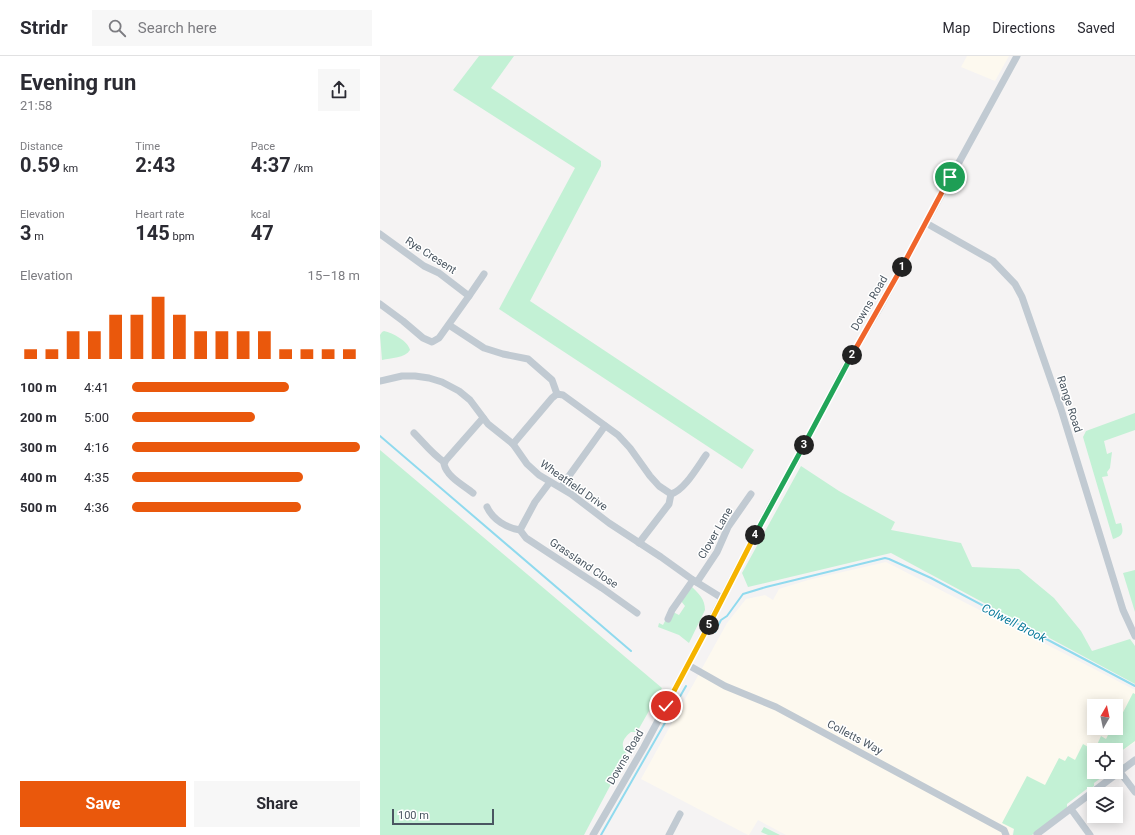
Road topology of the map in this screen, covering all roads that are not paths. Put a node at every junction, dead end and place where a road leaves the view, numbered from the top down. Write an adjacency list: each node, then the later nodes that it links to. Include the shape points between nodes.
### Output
1 (1017, 56): 2 (street, Downs Road)
2 (926, 223): 25 (street, Downs Road, via 842,372); 28 (street, Range Road, via 993,261 1015,284 1022,297 1063,416 1123,610)
3 (380, 234): 5 (street, Rye Cresent)
4 (484, 274): 5 (street)
5 (469, 296): 7 (street)
6 (380, 304): 7 (street, via 429,341 439,338)
7 (449, 325): 9 (street, via 484,348 528,359 552,380)
8 (380, 381): 10 (street, Wheatfield Drive, via 415,376 442,382 470,400)
9 (558, 394): 11 (street, via 567,397); 13 (street)
10 (483, 418): 13 (street, Wheatfield Drive, via 496,432); 15 (street)
11 (605, 426): 17 (street); 19 (street, via 624,441 650,476)
12 (414, 433): 15 (street, via 432,454)
13 (513, 444): 16 (street, Wheatfield Drive, via 531,468)
14 (706, 455): 19 (street, via 682,487)
15 (444, 462): 18 (street, via 446,470)
16 (550, 482): 17 (street, Wheatfield Drive); 22 (street, via 535,502)
17 (561, 487): 23 (street, Wheatfield Drive)
18 (473, 493)
19 (671, 494): 23 (street, via 669,504)
20 (751, 494): 24 (street, Clover Lane, via 728,527 718,552)
21 (487, 507): 22 (street, Grassland Close, via 504,525)
22 (520, 530): 26 (street, Grassland Close, via 526,538)
23 (639, 543): 24 (street, Wheatfield Drive)
24 (695, 581): 25 (street, Wheatfield Drive); 27 (street, Clover Lane)
25 (722, 598): 29 (street, Downs Road)
26 (637, 614)
27 (668, 618)
28 (1135, 636)
29 (688, 665): 38 (street, Downs Road); 40 (street, Colletts Way, via 726,686 776,707 936,792 1004,830)
30 (1135, 760): 31 (street)
31 (1123, 770)
32 (1123, 776): 34 (street)
33 (1111, 779): 35 (street)
34 (1135, 792)
35 (1070, 809): 37 (street); 41 (street)
36 (680, 814): 39 (street)
37 (1037, 834)
38 (593, 835)
39 (669, 835)
40 (1006, 835)
41 (1090, 835)

